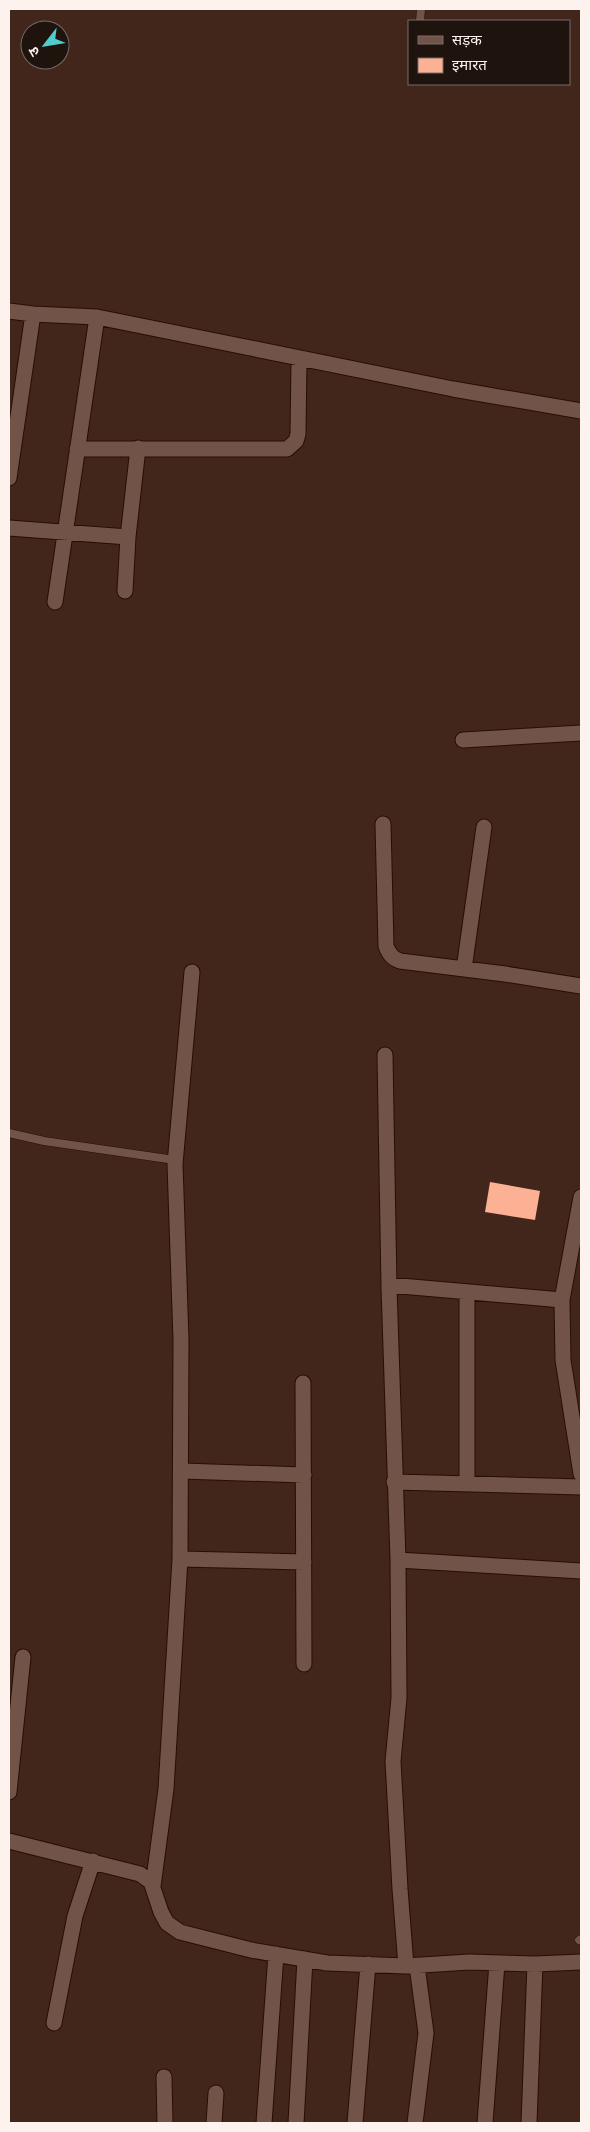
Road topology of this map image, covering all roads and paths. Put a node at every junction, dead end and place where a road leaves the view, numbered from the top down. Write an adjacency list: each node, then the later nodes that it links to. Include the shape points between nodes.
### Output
1 (9, 310): 2 (street)
2 (33, 314): 3 (street); 8 (street)
3 (97, 317): 4 (street); 7 (street)
4 (299, 359): 5 (street); 6 (street, via 298,434 288,449)
5 (581, 411)
6 (138, 448): 7 (street); 12 (street)
7 (76, 449): 11 (street)
8 (11, 451): 9 (street)
9 (9, 478)
10 (9, 528): 11 (street)
11 (65, 532): 12 (street); 14 (street)
12 (128, 537): 13 (street)
13 (125, 591)
14 (55, 602)
15 (581, 733): 16 (street)
16 (462, 740)
17 (383, 824): 19 (street, via 388,953 400,961)
18 (484, 827): 19 (street)
19 (464, 969): 21 (street)
20 (192, 972): 24 (street)
21 (581, 986)
22 (385, 1054): 27 (street)
23 (9, 1133): 24 (lane)
24 (175, 1160): 32 (street, via 182,1340)
25 (581, 1197): 26 (street)
26 (579, 1222): 29 (street)
27 (389, 1284): 28 (street); 34 (street)
28 (467, 1292): 29 (street); 35 (street)
29 (562, 1300): 31 (street, via 563,1360)
30 (303, 1383): 33 (street)
31 (581, 1470)
32 (182, 1471): 33 (street); 37 (street)
33 (304, 1474): 39 (street)
34 (394, 1482): 35 (street); 38 (street)
35 (467, 1484): 36 (street)
36 (581, 1487)
37 (180, 1559): 39 (street); 46 (street, via 166,1789)
38 (398, 1560): 40 (street); 53 (street, via 399,1698 393,1761 399,1870)
39 (304, 1562): 42 (street)
40 (581, 1571)
41 (23, 1657): 43 (street)
42 (304, 1664)
43 (9, 1792)
44 (9, 1841): 45 (street)
45 (93, 1861): 46 (street, via 140,1874 147,1877); 54 (street, via 75,1916)
46 (153, 1886): 47 (street, via 168,1924 180,1932)
47 (276, 1954): 48 (street); 59 (street)
48 (305, 1959): 51 (street); 60 (street)
49 (581, 1962): 52 (street)
50 (497, 1963): 52 (street); 53 (street); 63 (street)
51 (368, 1964): 53 (street); 61 (street)
52 (535, 1964): 64 (street)
53 (412, 1966): 62 (street, via 426,2033)
54 (54, 2023)
55 (164, 2077): 57 (street)
56 (216, 2093): 58 (street)
57 (165, 2123)
58 (214, 2123)
59 (264, 2123)
60 (296, 2123)
61 (356, 2123)
62 (415, 2123)
63 (485, 2123)
64 (529, 2123)

